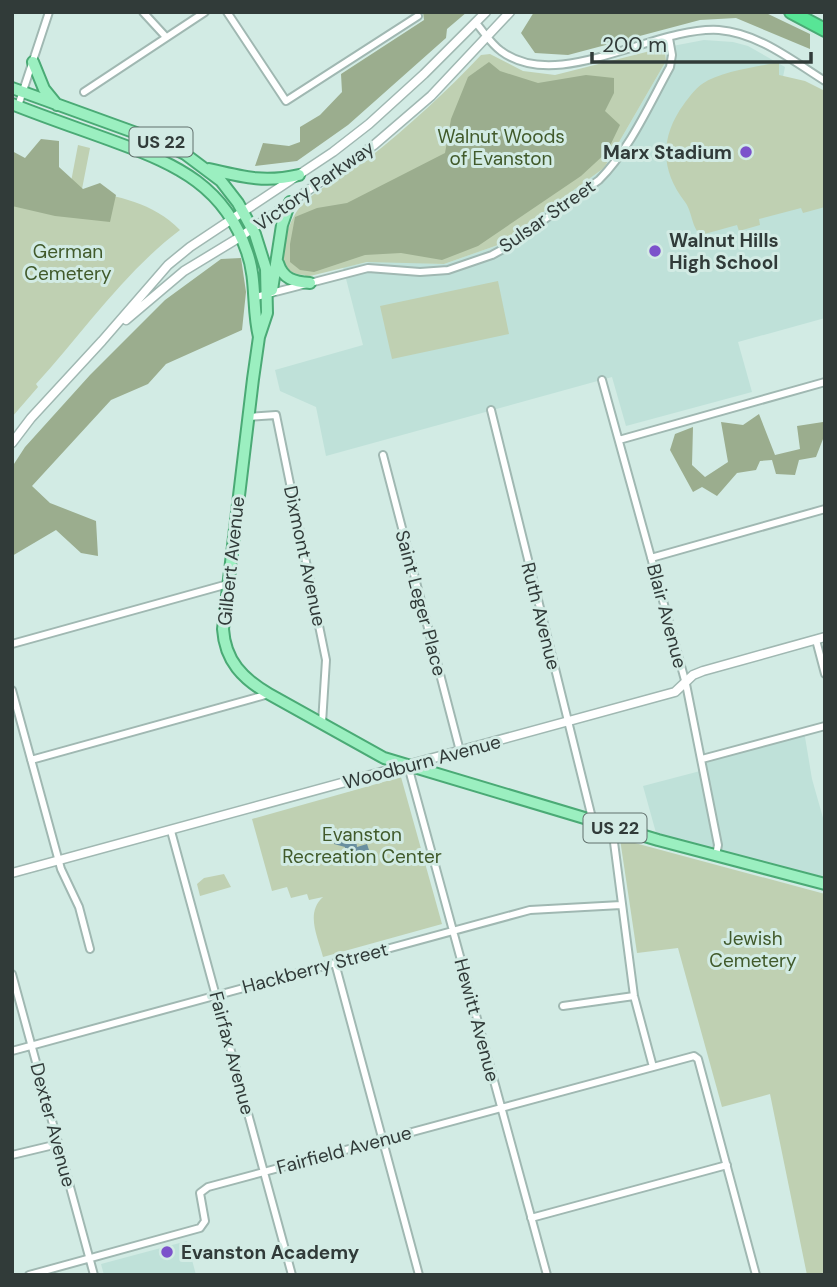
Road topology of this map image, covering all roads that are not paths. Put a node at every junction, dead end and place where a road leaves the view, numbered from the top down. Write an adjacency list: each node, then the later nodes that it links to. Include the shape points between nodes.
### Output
1 (49, 12): 14 (street)
2 (143, 12): 11 (street)
3 (205, 12): 11 (street)
4 (227, 12): 8 (street, via 286,100)
5 (486, 12): 9 (street, Victory Parkway)
6 (510, 12): 12 (street, Victory Parkway)
7 (791, 12): 10 (highway)
8 (418, 16)
9 (476, 23): 12 (street); 21 (street, Victory Parkway, via 369,124)
10 (825, 30)
11 (166, 37): 17 (street)
12 (488, 38): 13 (street, via 513,58 546,66); 22 (street, Victory Parkway, via 400,123)
13 (669, 38): 15 (street, via 706,30 733,32 764,44); 28 (street, Sulsar Street, via 670,67 616,160 599,180 505,248 447,270 368,268)
14 (33, 62): 16 (street); 19 (main road, via 44,89)
15 (825, 81)
16 (18, 90): 18 (street); 19 (main road, US 22)
17 (84, 92)
18 (15, 105): 24 (main road, Gilbert Avenue / US 22, via 171,164 206,188)
19 (57, 105): 20 (main road, US 22, via 161,142)
20 (208, 169): 21 (main road, via 257,180); 23 (main road, US 22)
21 (299, 175): 23 (street, Victory Parkway)
22 (290, 202): 25 (street, Victory Parkway); 27 (main road, Gilbert Avenue)
23 (243, 213): 24 (street, Victory Parkway); 25 (main road, US 22)
24 (232, 220): 26 (main road, Gilbert Avenue / US 22); 32 (street, Victory Parkway, via 168,265)
25 (252, 229): 26 (street, Victory Parkway); 29 (main road, US 22)
26 (240, 237): 30 (main road, Gilbert Avenue / US 22); 32 (street, Victory Parkway, via 164,286)
27 (277, 260): 28 (main road, via 289,279); 29 (main road, Gilbert Avenue)
28 (310, 283): 29 (street, Sulsar Street)
29 (269, 293): 30 (street, Sulsar Street); 31 (main road, Gilbert Avenue / US 22)
30 (256, 297): 31 (main road, Gilbert Avenue / US 22)
31 (259, 337): 36 (main road, Gilbert Avenue / US 22)
32 (102, 341): 38 (street, Victory Parkway)
33 (602, 380): 37 (street, Blair Avenue)
34 (825, 382): 37 (street)
35 (491, 410): 49 (street, Ruth Avenue)
36 (248, 417): 42 (main road, Gilbert Avenue / US 22); 50 (street, Dixmont Avenue, via 276,415 326,660)
37 (619, 440): 41 (street, Blair Avenue)
38 (12, 443)
39 (383, 455): 52 (street, Saint Leger Place)
40 (825, 509): 41 (street)
41 (651, 558): 46 (street, Blair Avenue)
42 (228, 584): 44 (street); 48 (main road, Gilbert Avenue / US 22, via 223,629 226,649 238,670)
43 (820, 638): 45 (street); 46 (street, Woodburn Avenue, via 702,671)
44 (12, 644)
45 (825, 674)
46 (686, 684): 49 (street, Woodburn Avenue, via 675,692); 53 (street, Blair Avenue)
47 (12, 690): 54 (street)
48 (269, 694): 50 (main road, Gilbert Avenue / US 22); 54 (street)
49 (568, 723): 52 (street, Woodburn Avenue); 56 (street, Ruth Avenue)
50 (322, 725): 55 (main road, Gilbert Avenue / US 22)
51 (825, 726): 53 (street)
52 (460, 751): 55 (street, Woodburn Avenue)
53 (702, 759): 59 (street, Blair Avenue, via 719,845)
54 (32, 760): 60 (street)
55 (408, 766): 56 (main road, US 22); 58 (street, Woodburn Avenue); 64 (street, Hewitt Avenue)
56 (593, 822): 57 (main road, US 22)
57 (612, 827): 59 (main road, US 22); 63 (street)
58 (171, 831): 60 (street, Woodburn Avenue); 68 (street, Fairfax Avenue)
59 (716, 855): 62 (main road, US 22)
60 (59, 861): 61 (street, Woodburn Avenue); 65 (street, via 79,907)
61 (12, 873)
62 (825, 884)
63 (621, 905): 64 (street, Hackberry Street, via 530,910); 69 (street)
64 (453, 931): 66 (street, Hackberry Street); 74 (street, Hewitt Avenue)
65 (90, 949)
66 (335, 962): 68 (street, Hackberry Street); 75 (street)
67 (12, 974): 71 (street, Dexter Avenue)
68 (216, 995): 71 (street, Hackberry Street); 79 (street, Fairfax Avenue)
69 (634, 996): 70 (street); 73 (street)
70 (563, 1006)
71 (31, 1045): 72 (street, Hackberry Street); 76 (street, Dexter Avenue)
72 (12, 1051)
73 (653, 1067): 74 (street, Fairfield Avenue); 78 (street, Fairfield Avenue, via 694,1056 698,1059)
74 (500, 1108): 75 (street, Fairfield Avenue); 80 (street, Hewitt Avenue)
75 (382, 1140): 79 (street, Fairfield Avenue); 85 (street)
76 (58, 1144): 77 (street); 81 (street, Dexter Avenue)
77 (12, 1155)
78 (727, 1165): 80 (street); 87 (street)
79 (264, 1172): 81 (street, Fairfield Avenue, via 202,1190 205,1221 200,1228); 84 (street, Fairfax Avenue)
80 (531, 1218): 86 (street, Hewitt Avenue)
81 (90, 1258): 82 (street, Fairfield Avenue); 83 (street, Dexter Avenue)
82 (29, 1275)
83 (94, 1275)
84 (292, 1275)
85 (419, 1275)
86 (547, 1275)
87 (756, 1275)

